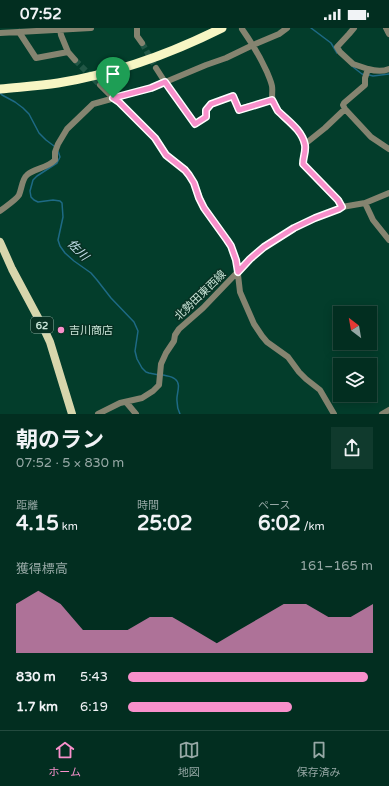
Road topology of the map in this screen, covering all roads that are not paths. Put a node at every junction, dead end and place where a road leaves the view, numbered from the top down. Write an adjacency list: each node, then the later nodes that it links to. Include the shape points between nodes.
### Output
1 (91, 28): 10 (street)
2 (137, 28): 14 (street, via 137,36)
3 (222, 28): 23 (highway, via 166,53 108,72 57,83)
4 (287, 28): 15 (street)
5 (354, 28): 20 (street, via 337,47 353,64)
6 (386, 28): 13 (street)
7 (50, 29): 10 (street); 11 (street)
8 (242, 29): 15 (street)
9 (7, 30): 11 (street); 12 (street)
10 (60, 30): 16 (street)
11 (19, 32): 16 (street, via 36,58)
12 (0, 33)
13 (389, 34)
14 (142, 43)
15 (253, 45): 21 (street); 25 (street, via 273,88)
16 (68, 52): 17 (street)
17 (75, 60)
18 (156, 68): 21 (street)
19 (389, 69): 20 (street)
20 (367, 73): 26 (street, via 365,85 344,103)
21 (165, 82): 24 (street); 25 (street, via 195,124 206,117 206,110 211,104 233,96 239,110)
22 (100, 85): 24 (street)
23 (0, 88)
24 (113, 98): 32 (street, via 93,104 67,129 58,144 52,163 26,175 18,196); 35 (street, via 155,138 166,155 189,175 204,208 231,246)
25 (272, 100): 27 (street, via 278,110 293,124)
26 (345, 109): 27 (street); 28 (street, via 371,137)
27 (305, 144): 31 (street, via 303,164)
28 (389, 149)
29 (389, 193): 30 (street, 北勢田東西線)
30 (364, 203): 31 (street, 北勢田東西線); 33 (street, via 373,220)
31 (342, 207): 35 (street, 北勢田東西線, via 315,218 264,247)
32 (0, 211)
33 (389, 240)
34 (0, 242): 38 (main road, 62, via 50,342)
35 (238, 272): 36 (street, 北勢田東西線, via 179,329 161,364 159,386 142,398); 41 (street, via 240,292 262,336 284,353 306,380 320,390)
36 (126, 402): 39 (street, 北勢田東西線); 40 (street)
37 (389, 410): 42 (street)
38 (72, 414)
39 (98, 414)
40 (136, 414)
41 (334, 414)
42 (382, 414)

